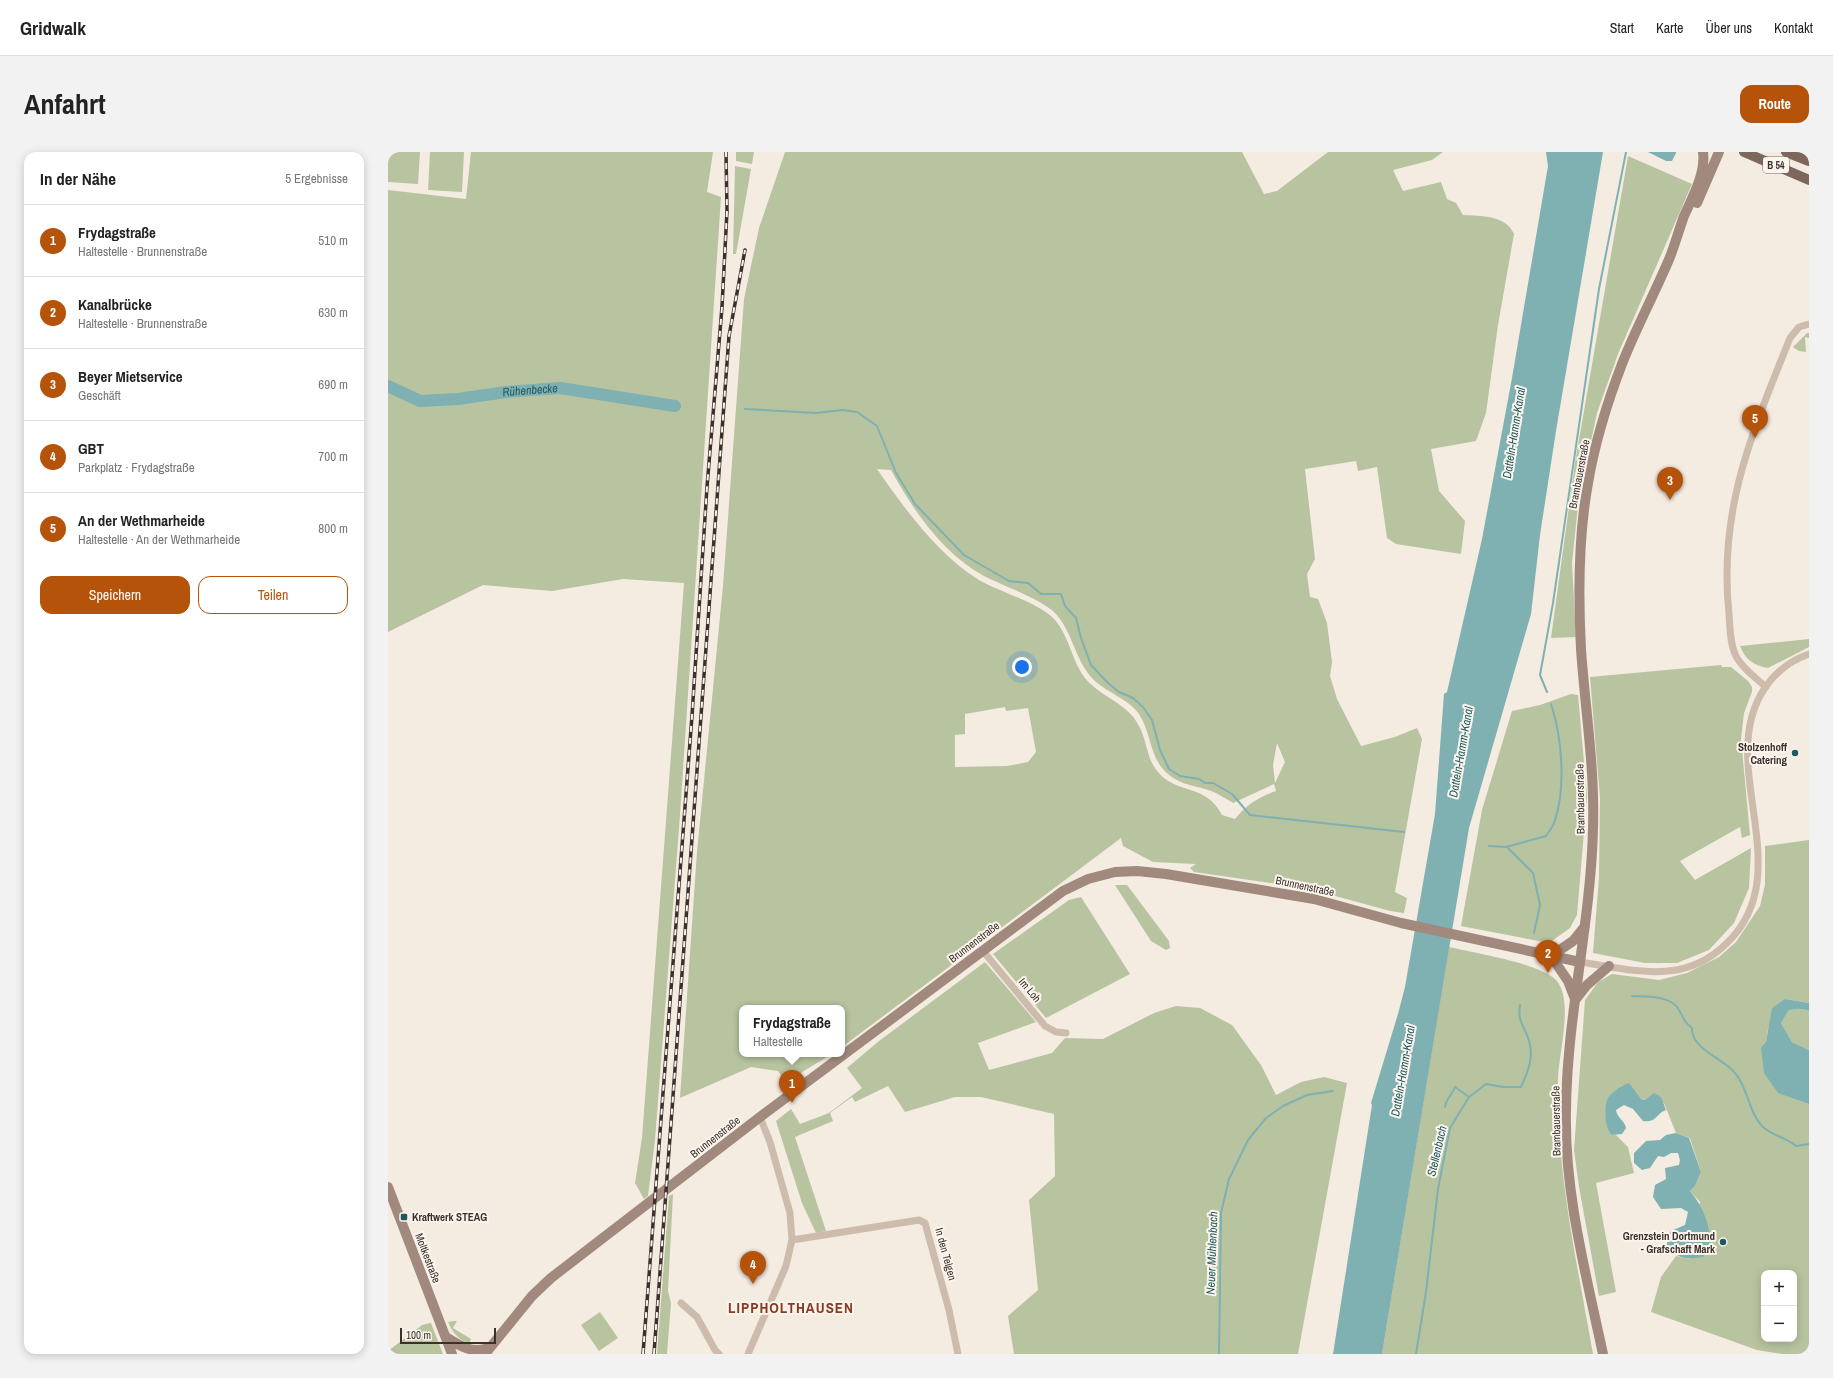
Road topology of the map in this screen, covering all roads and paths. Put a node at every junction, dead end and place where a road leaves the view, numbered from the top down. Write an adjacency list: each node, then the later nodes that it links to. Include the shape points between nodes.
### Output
1 (1719, 152): 7 (street, Brambauerstraße, via 1678,247)
2 (1744, 152): 6 (main road, B 54)
3 (1786, 152): 5 (main road, B 54)
4 (1705, 154): 7 (street, Brambauerstraße, via 1697,186)
5 (1809, 161)
6 (1809, 180)
7 (1671, 254): 11 (street, Brambauerstraße, via 1634,334 1611,392 1594,452 1583,517 1579,607 1593,806 1592,866)
8 (1809, 324): 10 (street, via 1798,328 1790,338 1745,456 1731,514 1726,586 1732,645 1739,660)
9 (1809, 654): 10 (street, via 1783,668)
10 (1766, 687): 15 (street, via 1754,708 1748,735 1758,864 1755,892 1746,917 1722,948 1691,966 1656,971)
11 (1585, 926): 13 (street, via 1573,941); 14 (street, Brambauerstraße)
12 (983, 951): 13 (street, Brunnenstraße, via 1069,887 1107,874 1126,871 1166,874 1314,899 1400,923); 17 (street, Im Loh, via 1045,1026 1056,1032); 18 (street, Brunnenstraße)
13 (1550, 956): 14 (street, Brunnenstraße); 16 (street, via 1568,982)
14 (1580, 962): 15 (street); 16 (street, Brambauerstraße)
15 (1609, 966): 16 (street, via 1587,985)
16 (1575, 1001): 31 (street, Brambauerstraße, via 1567,1081 1567,1146 1577,1224)
17 (1066, 1033)
18 (845, 1054)
19 (841, 1057): 20 (street, Brunnenstraße)
20 (760, 1117): 22 (street, via 770,1142 790,1213); 25 (street, Brunnenstraße, via 551,1278 532,1296)
21 (388, 1187): 24 (street, Moltkestraße)
22 (792, 1240): 29 (street, via 786,1266); 30 (street, In den Telgen, via 922,1221 927,1226 950,1310)
23 (681, 1303): 28 (street, via 697,1317)
24 (446, 1337): 25 (street, Brunnenstraße, via 471,1351); 26 (street, Moltkestraße); 27 (street, Moltkestraße)
25 (487, 1351)
26 (452, 1354)
27 (458, 1354)
28 (719, 1354)
29 (748, 1354)
30 (958, 1354)
31 (1602, 1354)

